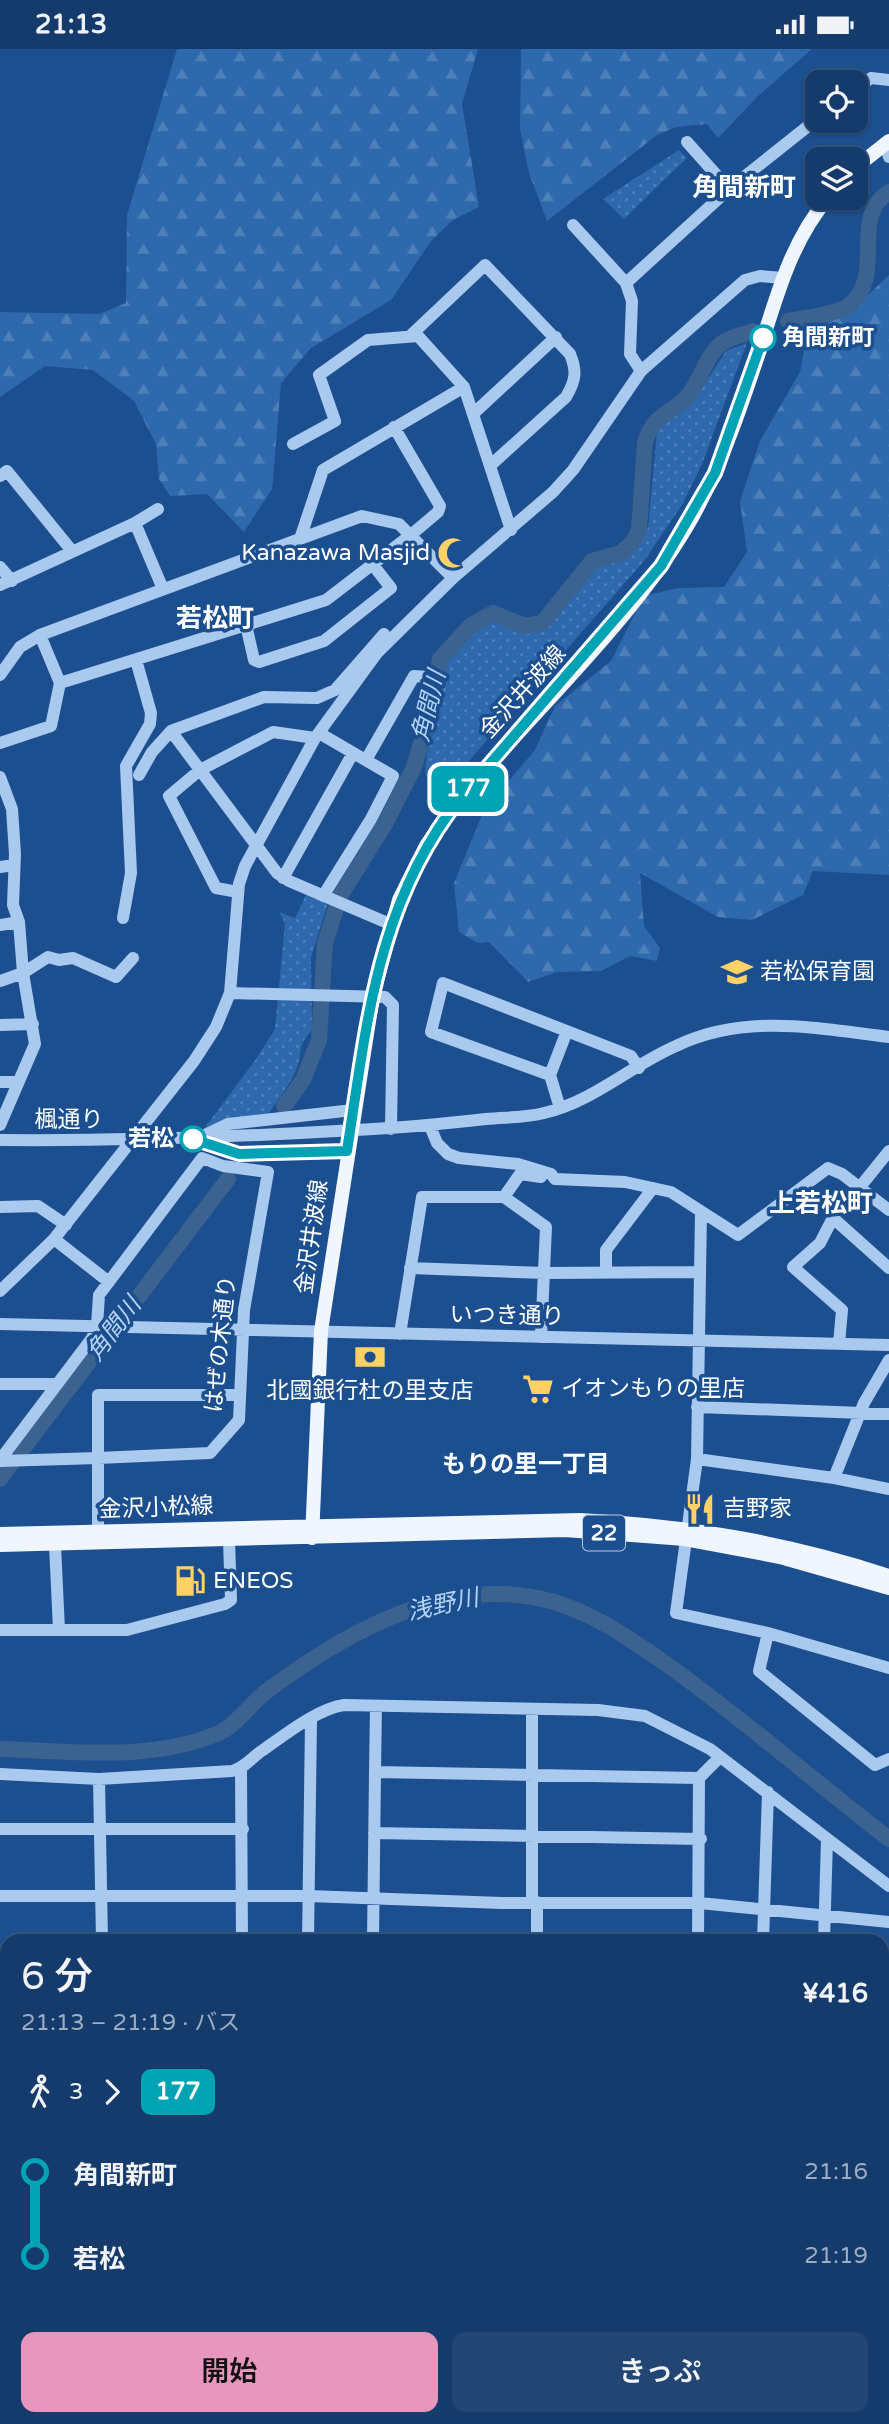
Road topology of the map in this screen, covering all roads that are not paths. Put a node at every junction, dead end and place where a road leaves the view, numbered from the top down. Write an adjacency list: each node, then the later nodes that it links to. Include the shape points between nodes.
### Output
1 (868, 80): 2 (street)
2 (889, 80)
3 (805, 129): 7 (street)
4 (687, 142): 7 (street)
5 (888, 147): 6 (main road)
6 (868, 160)
7 (729, 189): 11 (street)
8 (820, 210): 10 (main road, 金沢井波線, via 790,258)
9 (573, 225): 11 (street)
10 (783, 278): 14 (street, via 745,280); 56 (main road, 金沢井波線, via 735,421 693,516 661,566 449,813 408,879)
11 (626, 283): 14 (street, via 632,301 630,354)
12 (410, 337): 13 (street, via 485,265); 15 (street, via 418,337); 18 (street, via 368,340 319,375 335,421)
13 (556, 337): 16 (street); 19 (street, via 570,353 575,382 566,397)
14 (641, 371): 23 (street, via 573,470)
15 (464, 387): 16 (street); 17 (street)
16 (473, 414): 19 (street)
17 (394, 427): 24 (street, via 440,506); 25 (street, via 323,470)
18 (293, 445)
19 (492, 464): 23 (street)
20 (0, 476): 26 (street, via 7,471)
21 (158, 509): 22 (street)
22 (135, 523): 26 (street); 31 (street)
23 (511, 530): 29 (street)
24 (412, 534): 25 (street, via 399,524 362,516); 27 (street); 29 (street)
25 (301, 536): 31 (street)
26 (72, 551): 30 (street)
27 (373, 565): 33 (street, via 326,600); 33 (street, via 391,588 324,641 258,662)
28 (0, 567): 30 (street)
29 (451, 576): 39 (street, via 365,653 335,690 317,698 264,697); 40 (street, via 377,653)
30 (6, 583): 32 (street)
31 (163, 589): 34 (street)
32 (0, 597)
33 (246, 625): 35 (street)
34 (40, 635): 36 (street, via 20,646); 38 (street)
35 (136, 660): 38 (street); 54 (street, via 151,713 150,724 126,766 131,873)
36 (0, 675)
37 (427, 677): 43 (street, via 414,676)
38 (60, 683): 41 (street, via 51,726)
39 (171, 731): 44 (street); 45 (street)
40 (317, 736): 42 (street); 44 (street, via 273,732); 48 (street)
41 (0, 743)
42 (353, 753): 43 (street); 51 (street)
43 (366, 760): 53 (street, via 393,776)
44 (200, 770): 48 (street); 52 (street, via 169,796 216,888)
45 (139, 775)
46 (0, 777): 47 (street)
47 (6, 810): 49 (street)
48 (255, 845): 51 (street); 52 (street)
49 (14, 865): 50 (street); 55 (street, via 13,905)
50 (0, 867)
51 (284, 878): 53 (street)
52 (238, 892): 61 (street)
53 (332, 899): 56 (street)
54 (123, 918)
55 (19, 922): 57 (street); 59 (street)
56 (390, 924): 62 (main road, 金沢井波線)
57 (0, 925)
58 (133, 958): 59 (street, via 116,977 73,958 48,957)
59 (23, 973): 60 (street); 63 (street)
60 (0, 981)
61 (230, 993): 62 (street); 78 (street, via 216,1027 194,1061)
62 (373, 995): 72 (main road, 金沢井波線); 75 (street, via 393,1005)
63 (33, 1024): 64 (street); 70 (street, via 35,1044)
64 (0, 1025)
65 (567, 1031): 67 (street, via 631,1056); 68 (street); 68 (street, via 443,983 431,1032)
66 (889, 1037): 67 (street, 楓通り, via 760,1024 705,1034)
67 (639, 1067): 71 (street, 楓通り, via 597,1093)
68 (550, 1075): 71 (street)
69 (0, 1082): 70 (street)
70 (17, 1082): 73 (street)
71 (559, 1108): 74 (street, 楓通り)
72 (354, 1110): 76 (street, via 228,1125); 80 (main road, 金沢井波線)
73 (0, 1125)
74 (430, 1126): 75 (street, 楓通り); 81 (street, via 447,1154 518,1164)
75 (388, 1129): 76 (street, 楓通り)
76 (197, 1139): 78 (street, 楓通り); 80 (street, via 239,1154)
77 (0, 1140): 78 (street, 楓通り)
78 (132, 1141): 89 (street)
79 (889, 1150): 83 (street)
80 (347, 1151): 101 (main road, 金沢井波線)
81 (555, 1179): 82 (street); 84 (street, via 520,1174)
82 (653, 1188): 87 (street, via 671,1192); 93 (street, via 606,1250)
83 (860, 1188): 86 (street); 87 (street, via 828,1168 738,1235); 88 (street)
84 (504, 1197): 91 (street, via 422,1197); 95 (street, via 546,1227)
85 (0, 1207): 89 (street, via 38,1206)
86 (889, 1210)
87 (701, 1213): 94 (street)
88 (833, 1218): 92 (street); 105 (street, via 820,1243 793,1267 842,1310)
89 (66, 1225): 90 (street)
90 (54, 1239): 96 (street); 97 (street)
91 (410, 1268): 95 (street); 102 (street)
92 (889, 1268)
93 (606, 1271): 94 (street); 95 (street)
94 (699, 1272): 104 (street)
95 (545, 1273): 103 (street)
96 (109, 1282): 99 (street, via 96,1304); 100 (street, はぜの木通り, via 202,1158 268,1172)
97 (0, 1291)
98 (0, 1324): 99 (street)
99 (102, 1326): 100 (street, いつき通り); 109 (street)
100 (243, 1329): 101 (street, いつき通り); 110 (street, はぜの木通り)
101 (321, 1331): 102 (street, いつき通り); 119 (main road, 金沢井波線)
102 (400, 1334): 103 (street, いつき通り)
103 (541, 1337): 104 (street, いつき通り)
104 (698, 1341): 105 (street, いつき通り); 111 (street)
105 (839, 1344): 106 (street, いつき通り)
106 (889, 1345)
107 (889, 1360): 112 (street)
108 (0, 1384): 109 (street)
109 (57, 1384): 116 (street)
110 (240, 1395): 114 (street, はぜの木通り, via 239,1420 211,1453); 114 (street, via 98,1395)
111 (697, 1407): 112 (street); 115 (street)
112 (859, 1414): 113 (street); 117 (street)
113 (889, 1414)
114 (97, 1458): 116 (street, はぜの木通り); 120 (street)
115 (697, 1459): 117 (street); 121 (street)
116 (2, 1460)
117 (834, 1478): 118 (street)
118 (889, 1489)
119 (313, 1531): 120 (main road, 金沢小松線 / 22); 121 (main road, 22, via 558,1519); 123 (main road, 金沢小松線 / 22)
120 (98, 1532): 122 (main road, 金沢小松線 / 22)
121 (686, 1533): 126 (main road, 22, via 783,1545); 127 (main road, 22); 130 (street, via 676,1613)
122 (0, 1534)
123 (229, 1540): 125 (main road, 金沢小松線 / 22); 129 (street, via 231,1600 225,1604 127,1630)
124 (0, 1545): 125 (main road, 金沢小松線 / 22)
125 (55, 1545): 129 (street)
126 (889, 1576)
127 (889, 1588)
128 (0, 1630): 129 (street)
129 (59, 1630)
130 (768, 1633): 131 (street); 136 (street, via 759,1671 875,1765)
131 (889, 1668)
132 (376, 1706): 133 (street); 134 (street, via 335,1706); 138 (street)
133 (532, 1709): 135 (street, via 645,1716); 139 (street)
134 (311, 1721): 137 (street, via 263,1750); 154 (street)
135 (720, 1757): 141 (street); 143 (street)
136 (889, 1759)
137 (242, 1769): 142 (street); 145 (street)
138 (375, 1772): 139 (street); 147 (street)
139 (534, 1773): 141 (street); 148 (street)
140 (0, 1774): 142 (street)
141 (699, 1777): 149 (street)
142 (99, 1779): 146 (street)
143 (768, 1792): 150 (street); 159 (street)
144 (0, 1829): 146 (street)
145 (243, 1829): 146 (street); 155 (street)
146 (100, 1830): 153 (street)
147 (374, 1833): 148 (street); 156 (street)
148 (533, 1836): 149 (street); 157 (street)
149 (701, 1839): 158 (street)
150 (827, 1839): 151 (street); 160 (street)
151 (889, 1886)
152 (0, 1896): 153 (street)
153 (101, 1896): 155 (street); 162 (street)
154 (308, 1896): 155 (street); 156 (street); 164 (street)
155 (244, 1897): 163 (street)
156 (375, 1899): 157 (street); 165 (street)
157 (534, 1902): 158 (street); 166 (street)
158 (700, 1903): 159 (street); 167 (street)
159 (765, 1909): 160 (street); 168 (street)
160 (825, 1915): 161 (street); 169 (street)
161 (889, 1922)
162 (102, 1934)
163 (242, 1934)
164 (308, 1934)
165 (373, 1934)
166 (536, 1934)
167 (698, 1934)
168 (763, 1934)
169 (824, 1934)

